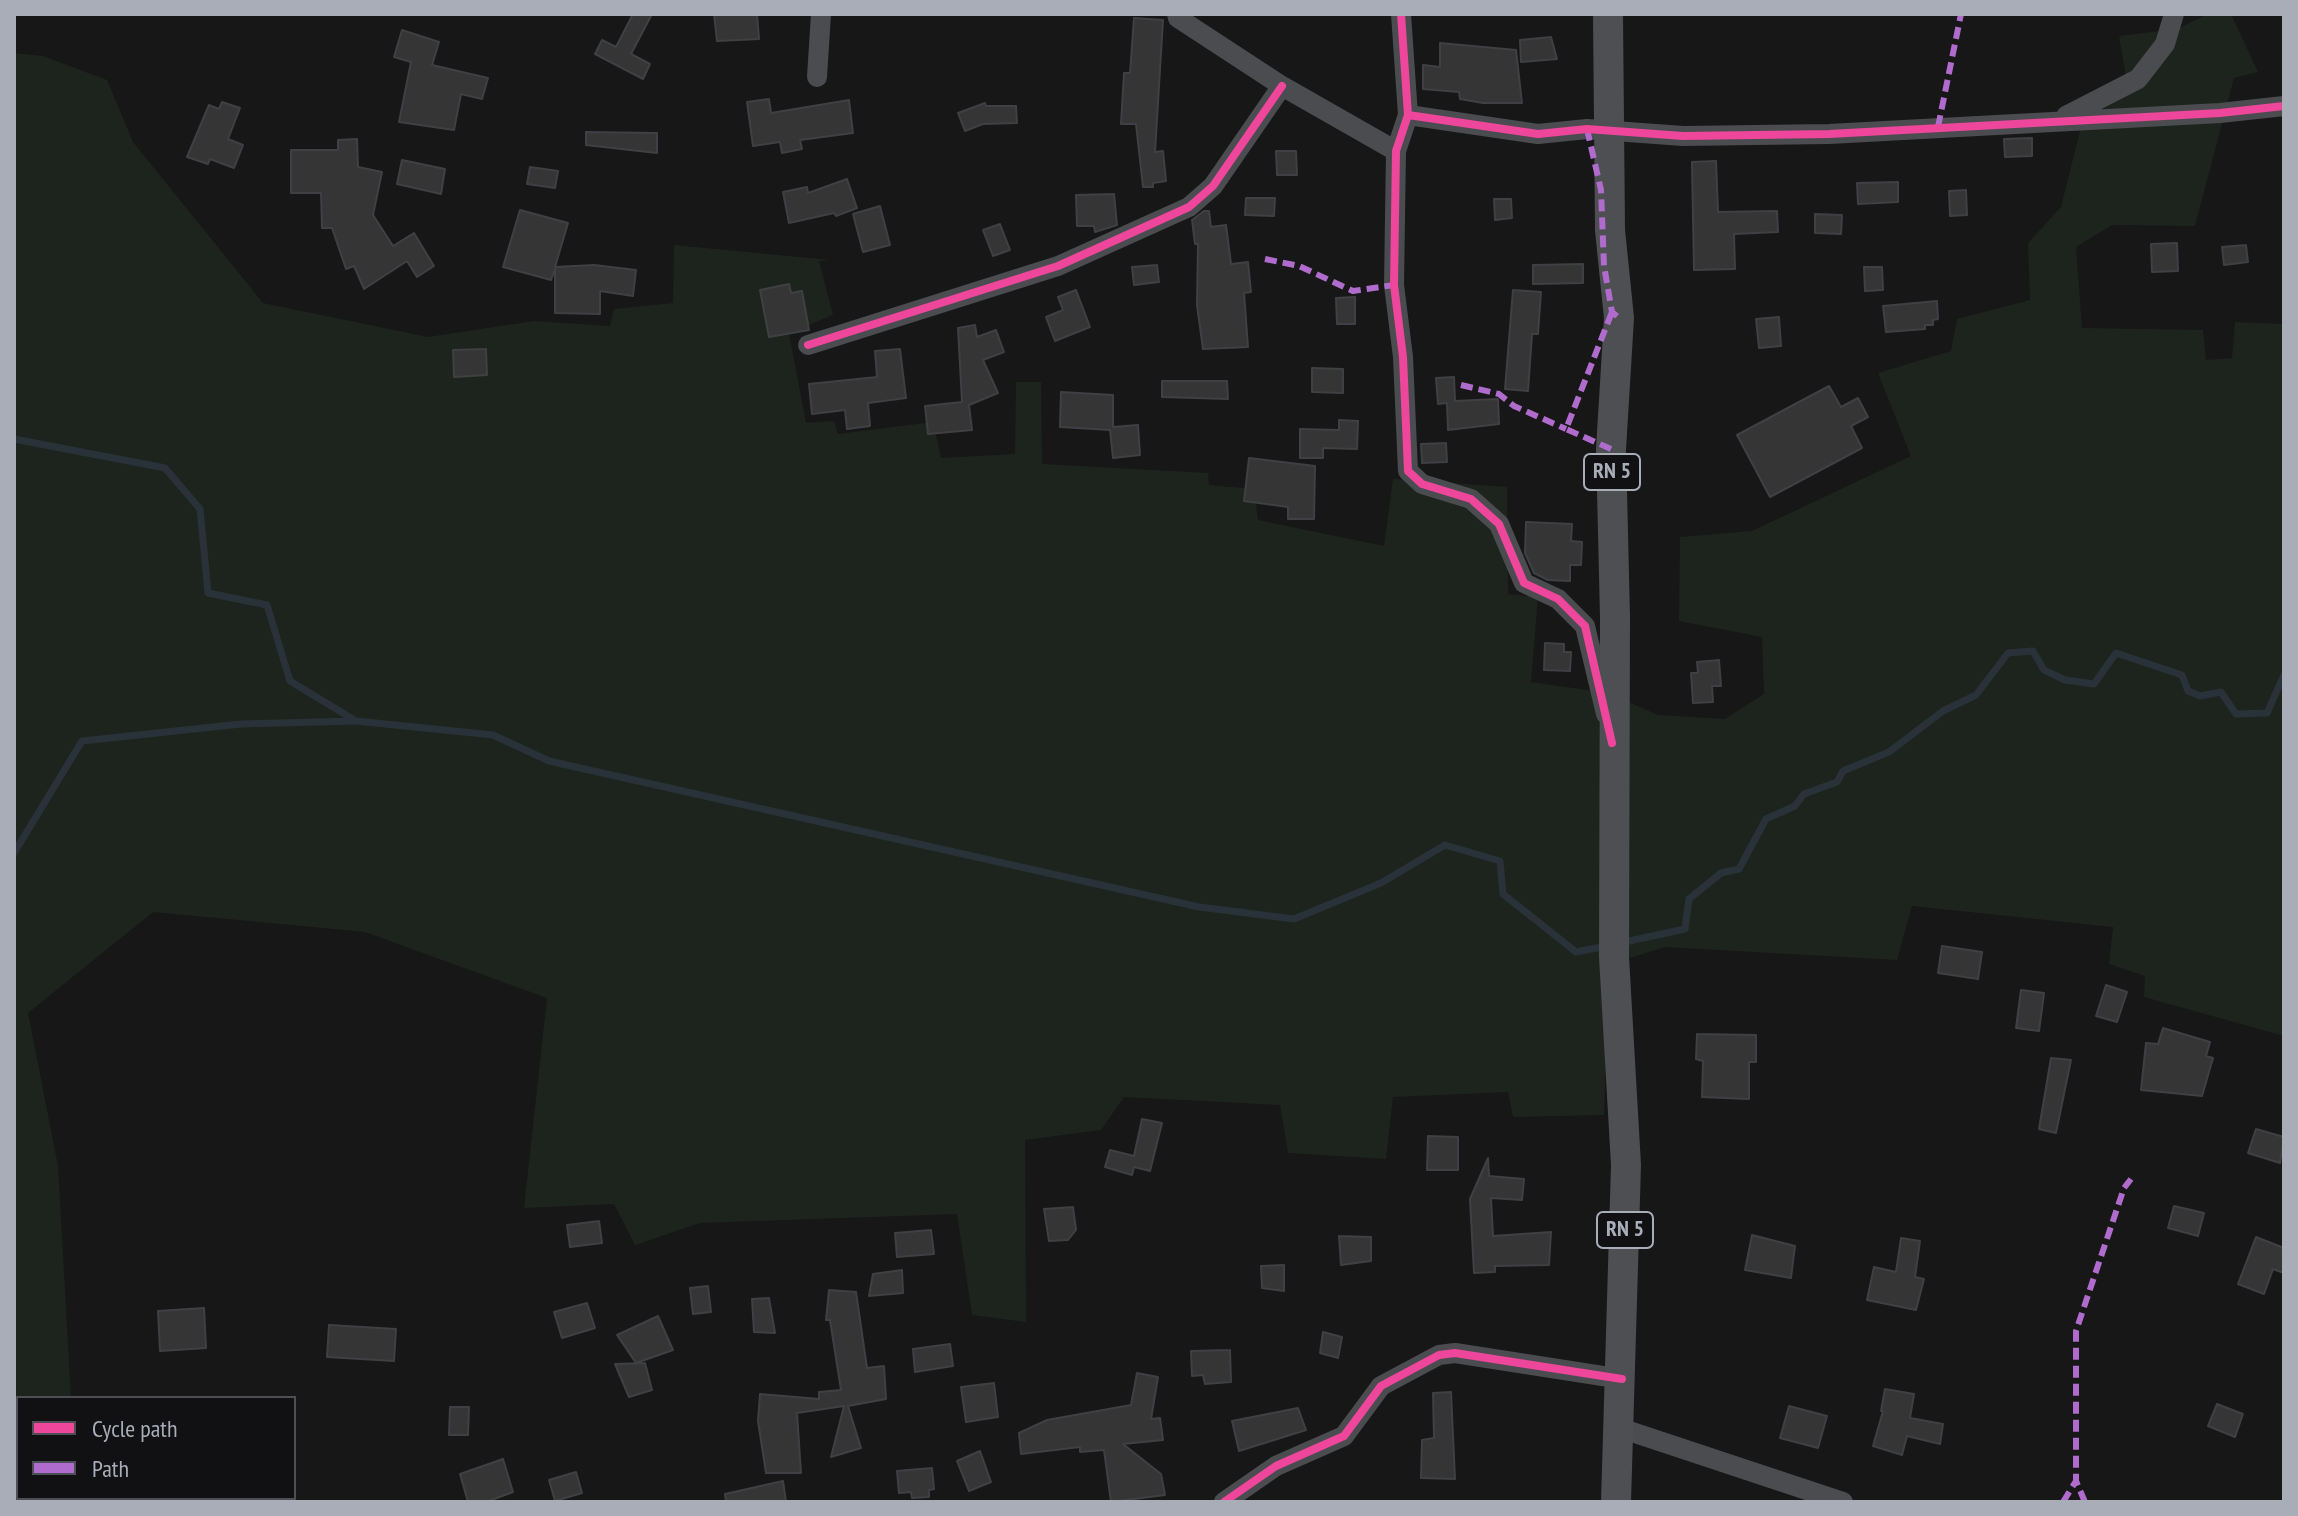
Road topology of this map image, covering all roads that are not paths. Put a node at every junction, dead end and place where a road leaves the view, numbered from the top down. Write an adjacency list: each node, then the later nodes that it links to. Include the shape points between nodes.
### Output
1 (821, 14): 6 (street)
2 (1177, 14): 7 (street)
3 (1401, 14): 9 (street)
4 (1608, 14): 11 (main road, RN 5)
5 (2174, 14): 10 (street, via 2165,44 2138,79)
6 (817, 77)
7 (1282, 86): 12 (street); 13 (street, via 1213,186 1189,207 1058,266)
8 (2284, 106): 10 (street)
9 (1408, 115): 11 (street, via 1538,134); 12 (street)
10 (2052, 123): 11 (street, via 1829,134)
11 (1609, 132): 14 (main road, RN 5, via 1610,230 1619,318 1611,449)
12 (1396, 151): 14 (street, via 1394,285 1408,471 1422,484 1471,499 1499,524 1524,583 1558,599 1585,626)
13 (808, 345)
14 (1612, 743): 15 (main road, RN 5, via 1614,944 1626,1165)
15 (1622, 1379): 16 (main road, RN 5); 17 (street, via 1455,1353 1439,1355 1381,1386 1344,1436 1276,1466)
16 (1620, 1428): 18 (main road, RN 5); 19 (street)
17 (1224, 1502)
18 (1616, 1502)
19 (1843, 1502)

